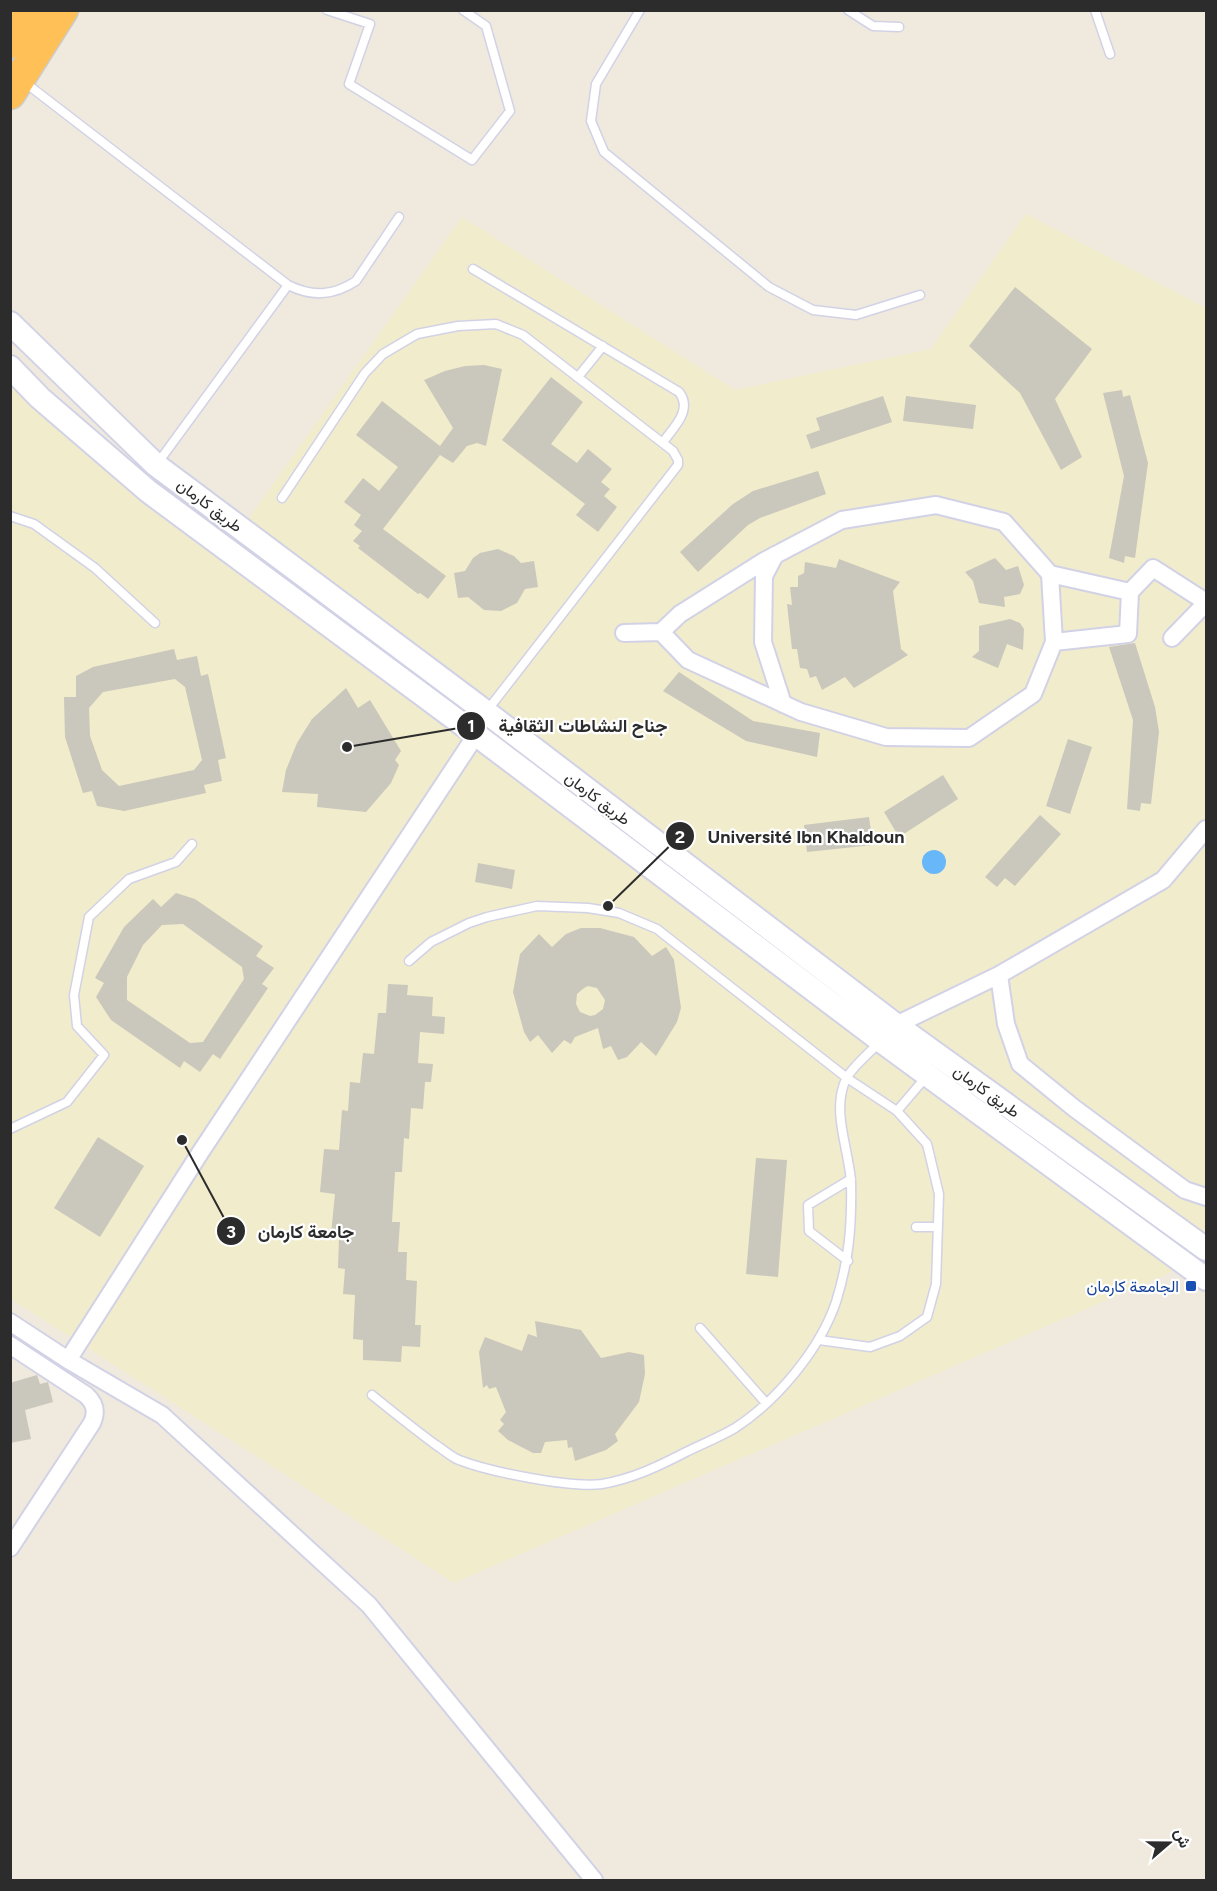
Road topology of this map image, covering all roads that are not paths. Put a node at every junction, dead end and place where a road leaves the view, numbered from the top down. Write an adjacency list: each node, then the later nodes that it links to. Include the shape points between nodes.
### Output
1 (32, 10): 9 (highway)
2 (63, 10): 11 (highway)
3 (327, 10): 4 (lane, via 370,24 350,84 472,160 510,111 486,26)
4 (463, 10)
5 (640, 10): 15 (lane, via 596,84 591,122 604,152 770,287 813,310 856,315)
6 (848, 10): 8 (lane, via 873,26)
7 (1095, 10): 10 (lane)
8 (899, 27)
9 (10, 43)
10 (1110, 54)
11 (15, 86): 14 (lane)
12 (399, 217): 14 (lane, via 356,281 346,288 323,294)
13 (473, 269): 17 (lane)
14 (288, 285): 21 (lane)
15 (920, 295)
16 (10, 323): 21 (street, طريق كارمان)
17 (603, 346): 19 (lane); 20 (lane, via 683,398 684,413)
18 (10, 367): 35 (street, طريق كارمان, via 40,398 148,491)
19 (578, 377): 20 (lane); 22 (lane, via 524,334 496,324 417,334 383,354 366,373)
20 (663, 442): 34 (lane, via 677,455 678,465)
21 (156, 465): 34 (street, طريق كارمان)
22 (282, 498)
23 (10, 516): 28 (lane, via 34,524 95,568)
24 (775, 555): 25 (street, via 842,520 936,505 1004,522); 29 (street, via 680,614); 33 (street, via 765,576 763,642)
25 (1050, 574): 26 (street); 32 (street)
26 (1130, 592): 27 (street, via 1153,568); 32 (street, via 1128,634)
27 (1206, 603): 31 (street)
28 (155, 623)
29 (661, 632): 30 (street); 33 (street, via 688,660)
30 (624, 633)
31 (1172, 638)
32 (1054, 642): 33 (street, via 1033,694 969,738 886,737)
33 (783, 704)
34 (486, 713): 40 (street, طريق كارمان)
35 (476, 735): 40 (street, طريق كارمان); 56 (street)
36 (1206, 830): 39 (street, via 1163,880)
37 (192, 844): 44 (lane, via 176,862 129,879 89,917 74,995 77,1026 104,1054 67,1102)
38 (409, 961): 42 (lane, via 431,942 487,917 537,906 618,913 657,929)
39 (999, 975): 40 (street); 46 (street, via 1006,1024 1020,1064 1185,1190)
40 (888, 1033): 41 (street, طريق كارمان); 42 (lane); 49 (street, طريق كارمان)
41 (928, 1075): 43 (lane); 51 (street, طريق كارمان)
42 (847, 1078): 43 (lane); 45 (lane, via 840,1109)
43 (897, 1111): 48 (lane, via 927,1144 939,1194)
44 (10, 1129)
45 (851, 1179): 50 (lane); 50 (lane, via 808,1205 809,1231)
46 (1206, 1197)
47 (916, 1227): 48 (lane)
48 (938, 1227): 54 (lane, via 936,1284 927,1317 900,1336 870,1347)
49 (1206, 1249)
50 (848, 1262): 54 (lane)
51 (1206, 1279)
52 (10, 1322): 56 (street)
53 (700, 1328): 58 (lane)
54 (819, 1340): 58 (lane)
55 (10, 1345): 59 (street, via 86,1395 95,1411 92,1423)
56 (68, 1360): 60 (street, via 162,1415 369,1605)
57 (372, 1395): 58 (lane, via 457,1460 556,1482 601,1484 648,1472 735,1427)
58 (766, 1403)
59 (10, 1548)
60 (594, 1881)

